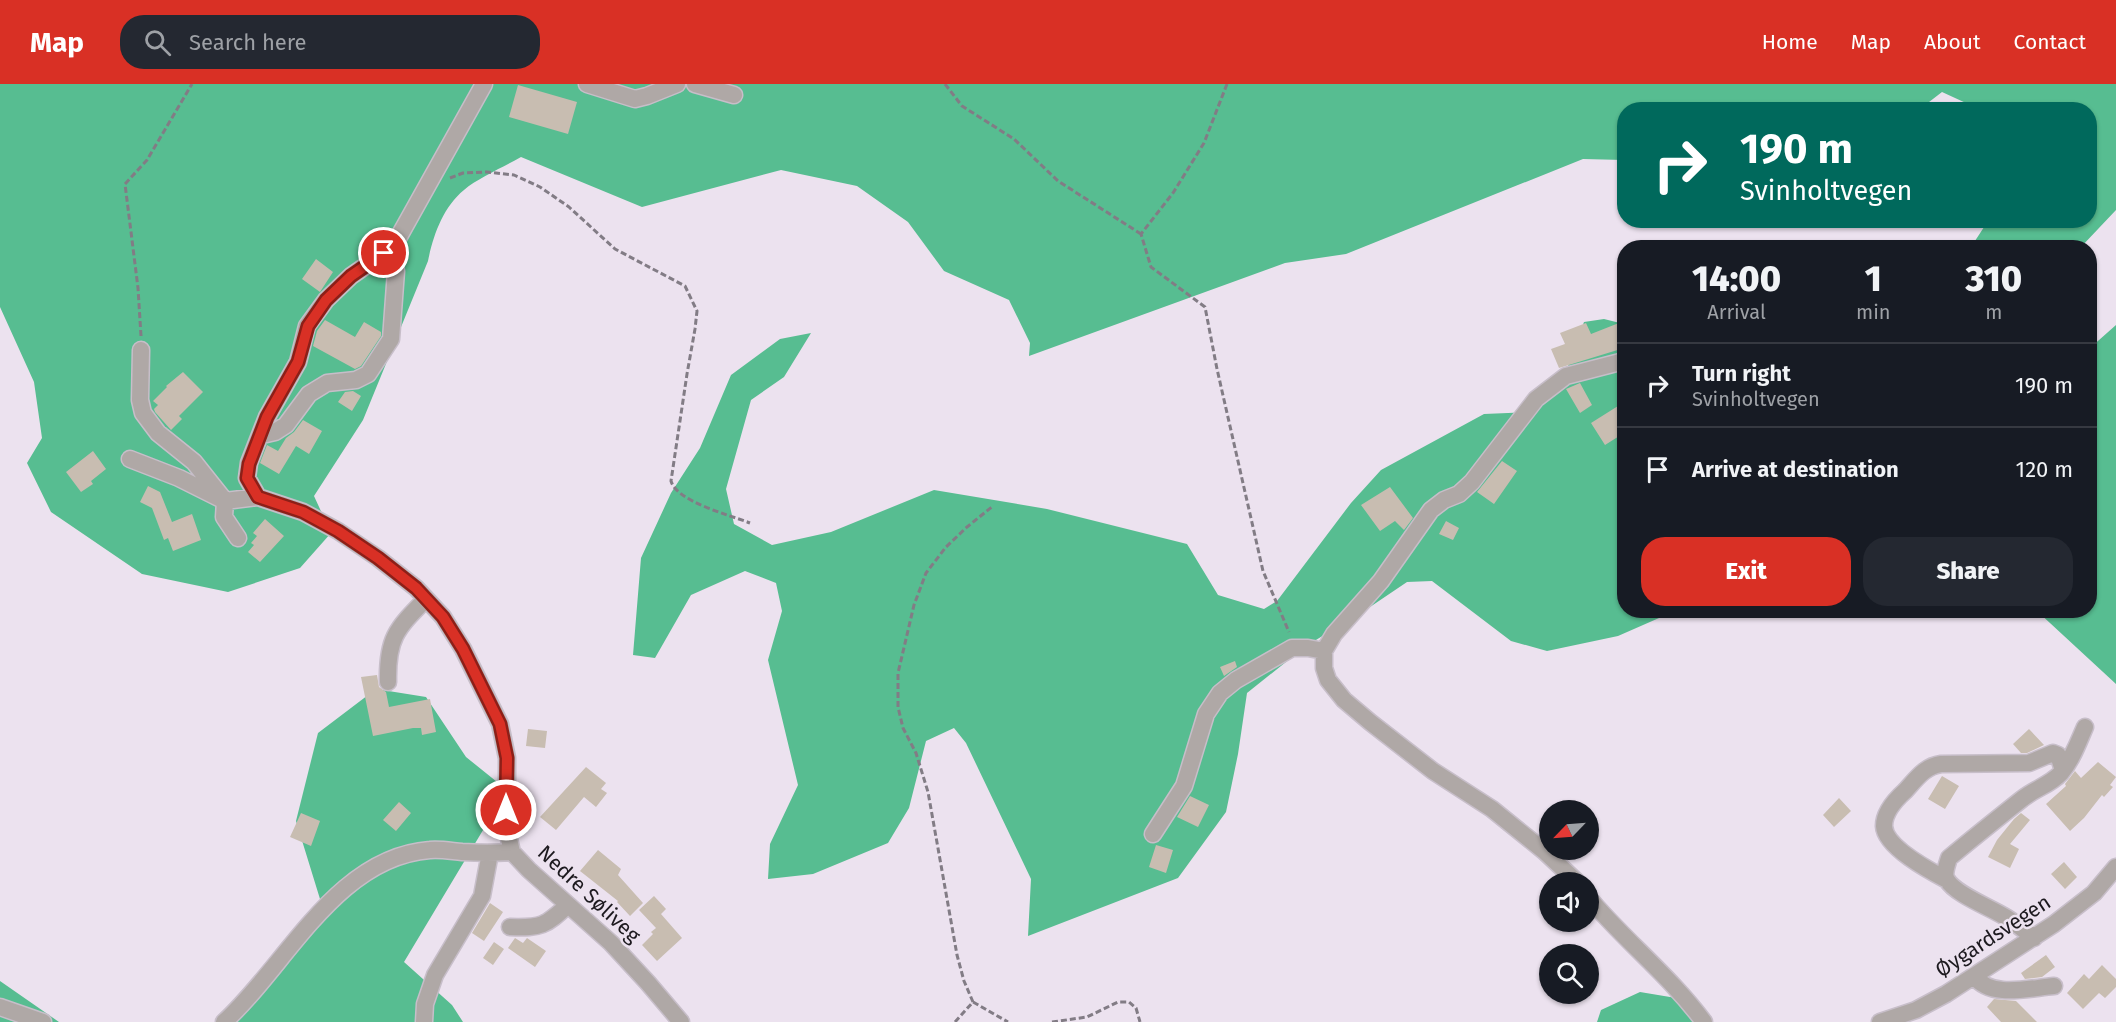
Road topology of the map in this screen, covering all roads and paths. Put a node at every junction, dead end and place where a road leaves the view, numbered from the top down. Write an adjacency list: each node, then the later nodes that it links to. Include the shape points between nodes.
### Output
1 (192, 84): 12 (path, via 147,160 125,184)
2 (484, 84): 9 (street)
3 (587, 84): 4 (street, via 635,99)
4 (677, 84)
5 (695, 84): 8 (street)
6 (945, 84): 10 (path, via 962,105 1014,139 1058,182)
7 (1227, 84): 10 (path, via 1204,143)
8 (735, 95)
9 (428, 185): 11 (street, via 397,240); 19 (path, via 463,173 514,175 569,207 615,249 685,286 697,311 671,482 684,497)
10 (1141, 234): 22 (path, via 1151,267 1205,307 1263,571)
11 (384, 253): 14 (street, via 326,300 308,326 298,362 267,417); 14 (street, via 396,271 393,323 391,339 376,364 356,380 327,383 309,394 286,425)
12 (141, 350): 17 (street, via 143,413 158,433 194,462)
13 (1617, 363): 23 (street, via 1566,376 1536,399 1472,482 1431,510 1381,581)
14 (262, 435): 16 (street, via 247,478)
15 (130, 459): 17 (street)
16 (258, 497): 17 (street); 21 (street, via 303,512 338,531 416,588)
17 (225, 501): 20 (street, via 224,517)
18 (993, 506): 39 (path, via 946,547 926,573 898,673 898,707 928,792 957,955)
19 (750, 523)
20 (238, 538)
21 (425, 600): 24 (street, via 401,624 391,644); 28 (street, via 443,617 463,649 500,724 507,758 507,830)
22 (1295, 648): 23 (street); 27 (street, via 1220,693 1206,714 1184,786)
23 (1324, 651): 31 (street, via 1328,680 1344,700 1433,771 1500,816)
24 (388, 682)
25 (2085, 727): 26 (street)
26 (2063, 770): 32 (street, via 1949,858); 32 (street, via 2058,755 2053,753 2030,763 1941,764 1923,771 1894,802 1884,827 1907,856)
27 (1153, 834)
28 (512, 852): 29 (street, Nedre Søliveg); 33 (street, Nedre Søliveg)
29 (490, 853): 42 (street, Nedre Søliveg, via 430,850 401,856 369,872 333,898); 43 (street, via 482,896 435,975 425,1004)
30 (2116, 867): 36 (street, Øygardsvegen, via 2094,893)
31 (1566, 872)
32 (1947, 880): 36 (street, via 1962,894 2009,919)
33 (568, 905): 35 (street, via 540,926); 44 (street, Nedre Søliveg, via 611,943)
34 (1599, 909): 49 (street, via 1686,996)
35 (510, 927)
36 (2034, 938): 37 (street, Øygardsvegen)
37 (1974, 976): 38 (street, via 1991,989); 50 (street, Øygardsvegen, via 1916,1010)
38 (2054, 986)
39 (973, 1002): 45 (path); 46 (path)
40 (0, 1007): 41 (street)
41 (43, 1022)
42 (224, 1022)
43 (424, 1022)
44 (681, 1022)
45 (956, 1022)
46 (1008, 1022)
47 (1052, 1022): 48 (path, via 1087,1017 1118,1002 1129,1002 1136,1008)
48 (1140, 1022)
49 (1704, 1022)
50 (1880, 1022)

